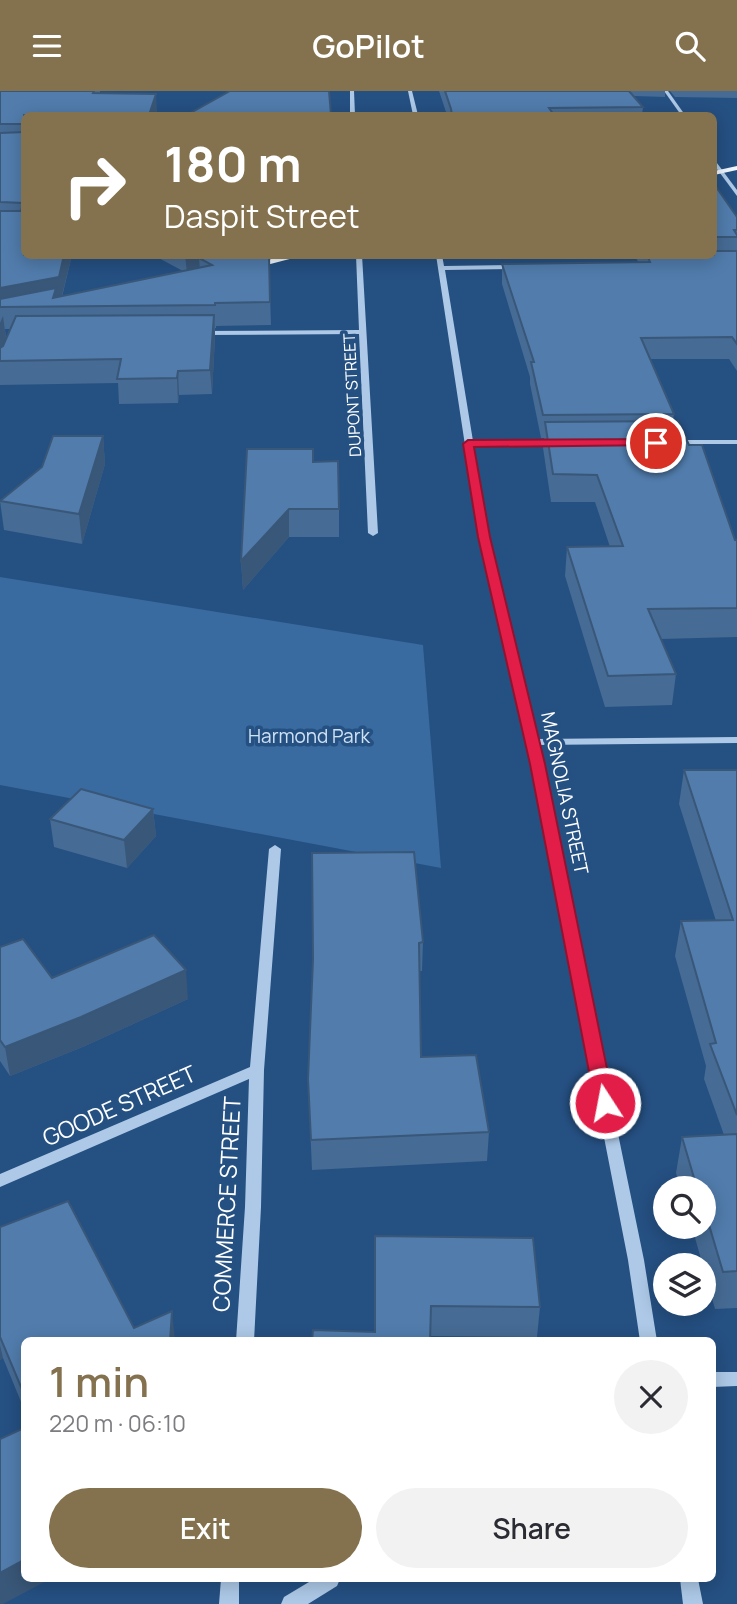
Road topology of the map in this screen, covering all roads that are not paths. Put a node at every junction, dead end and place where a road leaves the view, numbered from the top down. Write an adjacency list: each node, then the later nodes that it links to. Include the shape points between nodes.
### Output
1 (352, 91): 4 (street)
2 (410, 91): 5 (street)
3 (666, 91): 6 (street)
4 (353, 112)
5 (415, 112)
6 (681, 112)
7 (737, 168): 8 (main road)
8 (718, 172): 9 (street)
9 (737, 194)
10 (281, 259): 14 (main road)
11 (359, 259): 15 (street, DUPONT STREET)
12 (440, 262): 13 (street); 20 (street, MAGNOLIA STREET)
13 (521, 267)
14 (232, 269)
15 (363, 332): 16 (street); 21 (street, DUPONT STREET)
16 (196, 333)
17 (737, 442): 19 (street)
18 (576, 443): 20 (street)
19 (656, 443)
20 (468, 444): 23 (street, MAGNOLIA STREET, via 484,537)
21 (373, 533)
22 (737, 740): 23 (street)
23 (532, 742): 28 (street, MAGNOLIA STREET)
24 (275, 849): 25 (street, COMMERCE STREET)
25 (257, 1070): 26 (street, GOODE STREET); 27 (street, COMMERCE STREET)
26 (0, 1181)
27 (245, 1337)
28 (648, 1337)
29 (737, 1379): 30 (street)
30 (716, 1380)
31 (230, 1582): 34 (street)
32 (325, 1582): 35 (street)
33 (689, 1582): 36 (street)
34 (229, 1604)
35 (292, 1604)
36 (693, 1604)

